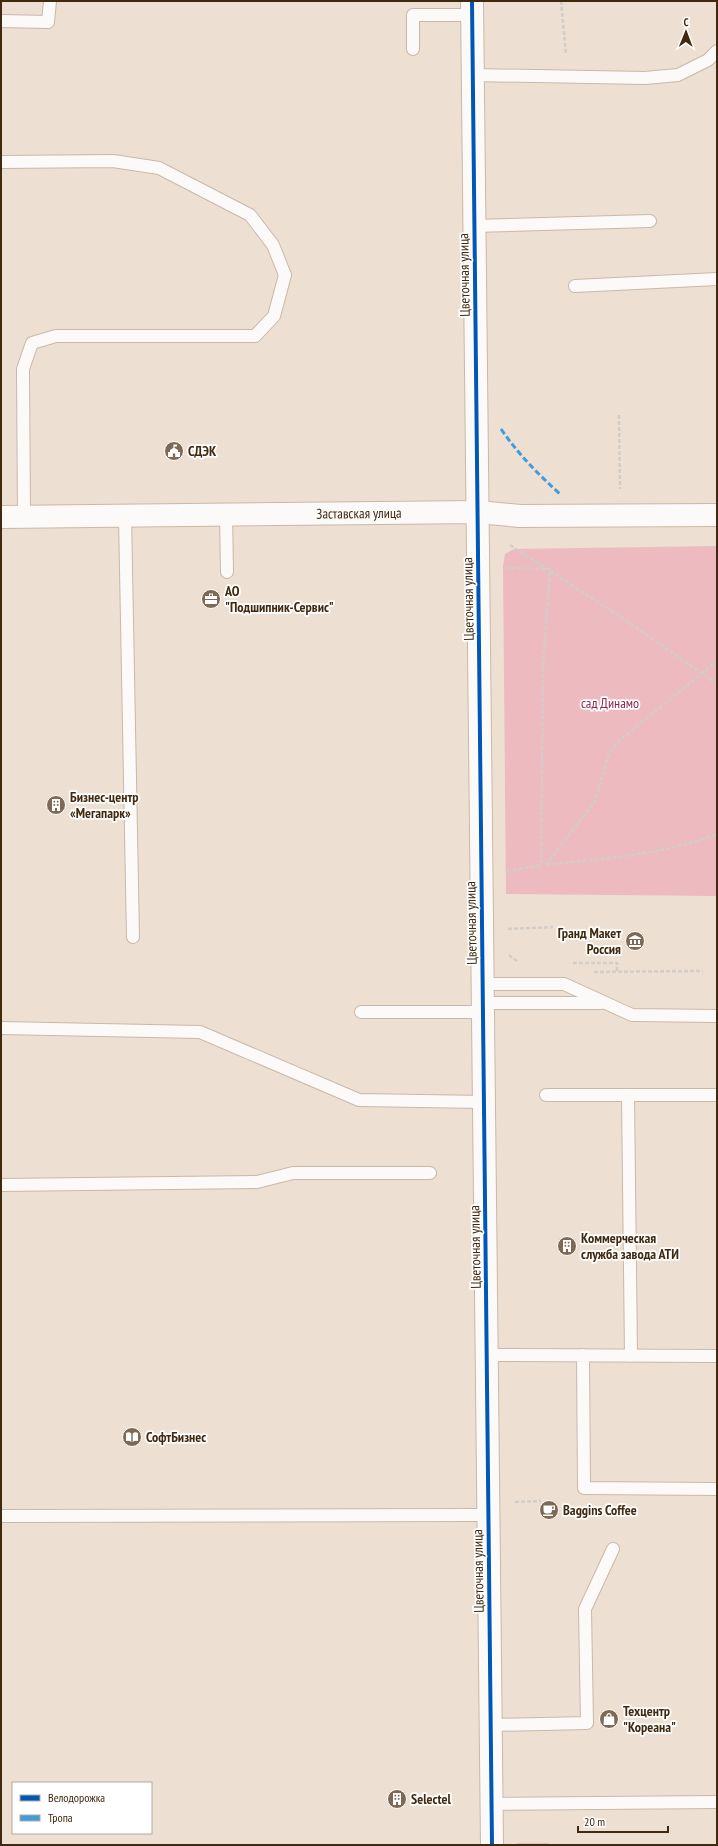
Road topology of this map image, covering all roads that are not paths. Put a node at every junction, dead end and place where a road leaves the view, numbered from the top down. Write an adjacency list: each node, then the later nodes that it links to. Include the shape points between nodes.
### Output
1 (50, 1): 3 (lane, via 48,22)
2 (472, 8): 4 (lane, via 413,16); 6 (street, Цветочная улица)
3 (1, 22)
4 (413, 49)
5 (717, 51): 6 (lane, via 708,60 678,75 645,78)
6 (473, 75): 9 (street, Цветочная улица)
7 (1, 162): 17 (lane, via 113,161 159,168 250,215 273,245 285,275 274,316 255,336 56,336 32,344 23,369)
8 (650, 221): 9 (lane)
9 (474, 226): 12 (street, Цветочная улица)
10 (717, 279): 11 (lane)
11 (575, 286)
12 (478, 512): 13 (street, Заставская улица); 14 (street, Заставская улица, via 520,516); 20 (street, Цветочная улица)
13 (226, 515): 15 (street, Заставская улица); 18 (lane)
14 (717, 515)
15 (125, 516): 17 (street, Заставская улица); 19 (lane)
16 (1, 517): 17 (street, Заставская улица)
17 (24, 517)
18 (227, 572)
19 (133, 937)
20 (483, 999): 21 (lane); 21 (lane, via 564,984); 22 (lane); 28 (street, Цветочная улица)
21 (604, 1003): 23 (lane, via 632,1015)
22 (362, 1012)
23 (717, 1016)
24 (1, 1028): 28 (lane, via 200,1032 359,1100)
25 (546, 1095): 26 (lane)
26 (628, 1095): 27 (lane); 33 (lane)
27 (717, 1095)
28 (483, 1102): 32 (street, Цветочная улица)
29 (430, 1173): 30 (lane, via 293,1174 257,1182)
30 (1, 1185)
31 (583, 1355): 32 (lane); 33 (lane); 35 (lane, via 584,1488)
32 (487, 1356): 36 (street, Цветочная улица)
33 (631, 1356): 34 (lane)
34 (717, 1356)
35 (717, 1489)
36 (488, 1515): 37 (lane); 39 (street, Цветочная улица)
37 (1, 1516)
38 (613, 1549): 39 (lane, via 585,1609 587,1723)
39 (490, 1725): 41 (street, Цветочная улица)
40 (717, 1802): 41 (lane)
41 (492, 1804): 42 (street, Цветочная улица)
42 (492, 1845)

